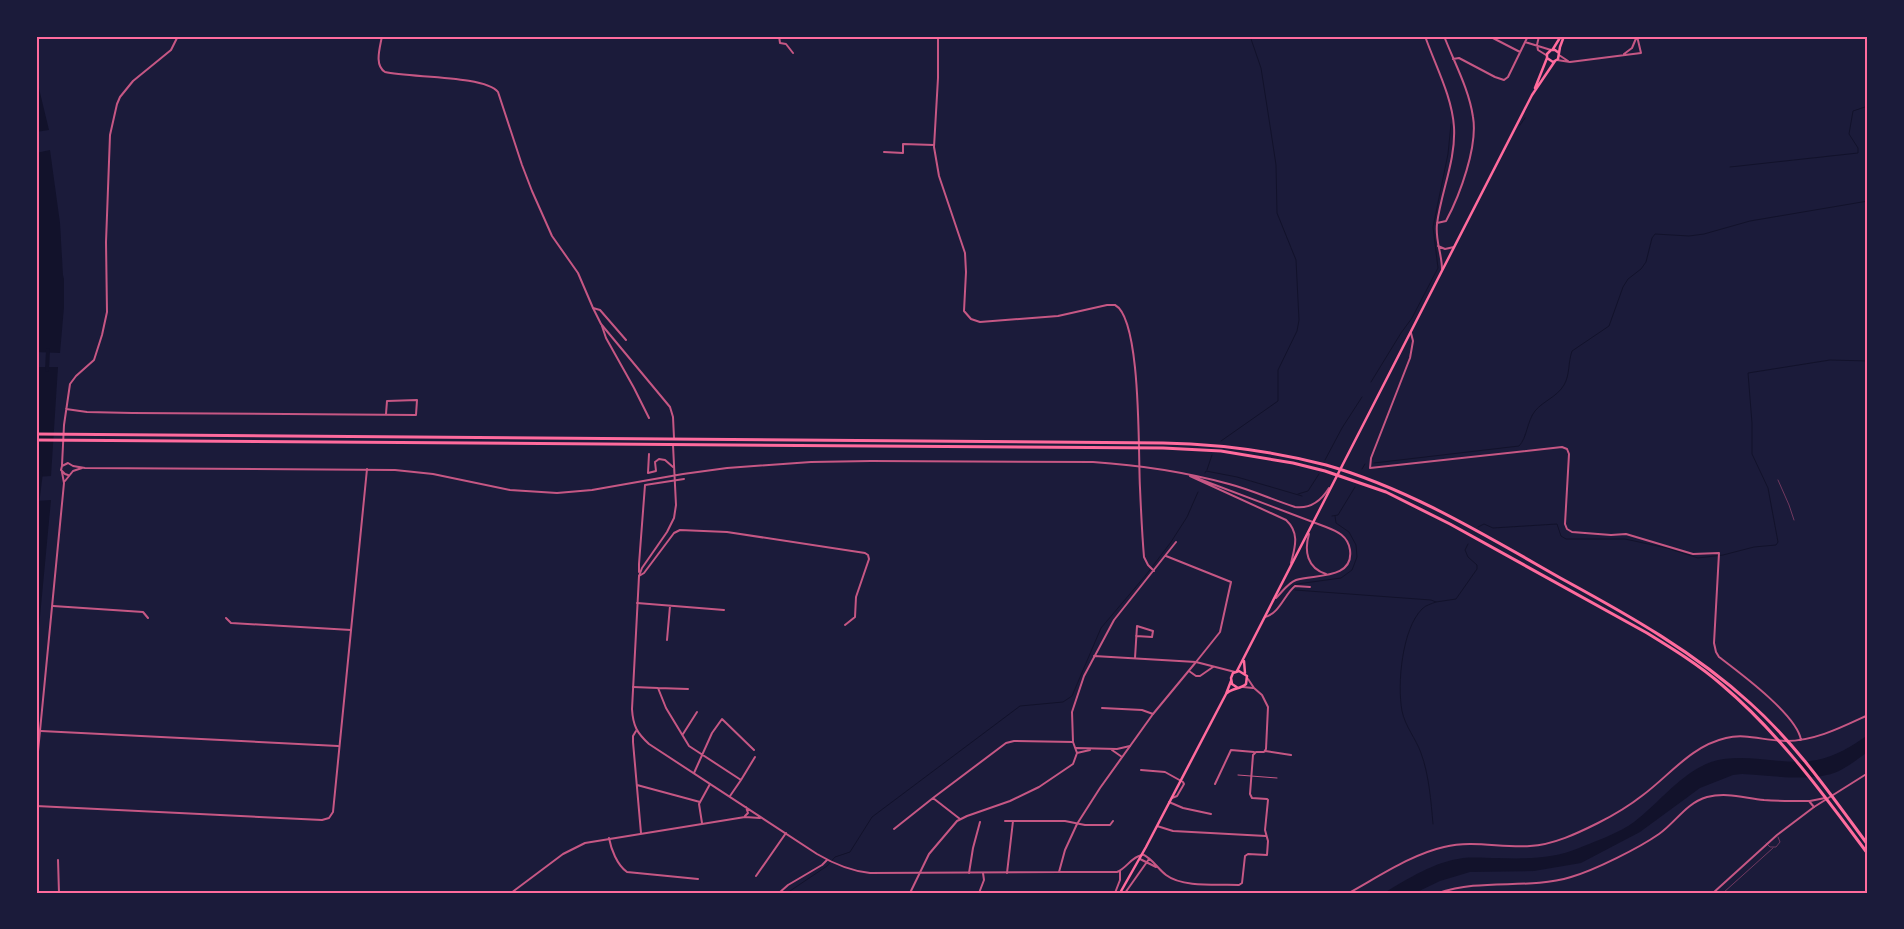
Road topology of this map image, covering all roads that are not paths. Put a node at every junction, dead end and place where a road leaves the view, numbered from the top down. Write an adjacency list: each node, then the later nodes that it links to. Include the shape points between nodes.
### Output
1 (178, 36): 36 (street, via 171,50 133,81 116,104 110,145 107,312 94,360 70,384)
2 (382, 36): 32 (street, via 379,62 383,71 472,81 498,92 532,191 552,236 578,272)
3 (779, 36): 17 (street, via 780,43 786,44)
4 (938, 36): 26 (street)
5 (1425, 36): 28 (street, via 1449,101 1454,127 1450,166)
6 (1444, 36): 22 (street)
7 (1489, 36): 16 (street)
8 (1528, 36): 12 (street)
9 (1539, 36): 14 (street)
10 (1562, 36): 15 (main road); 18 (main road)
11 (1636, 36): 13 (street); 20 (street, via 1641,53)
12 (1525, 42): 14 (street); 16 (street)
13 (1634, 44): 19 (street); 20 (street)
14 (1537, 45): 15 (street); 21 (street)
15 (1552, 50): 18 (main road); 21 (main road)
16 (1520, 52): 22 (street, via 1504,80 1459,58)
17 (793, 53)
18 (1559, 54): 23 (main road); 24 (street)
19 (1624, 54): 20 (street); 24 (street)
20 (1633, 54)
21 (1547, 57): 23 (main road); 25 (main road)
22 (1453, 59): 28 (street, via 1472,109 1474,131 1460,192 1446,220)
23 (1556, 61): 24 (street); 25 (main road)
24 (1570, 62)
25 (1532, 94): 30 (main road)
26 (934, 144): 27 (street, via 903,144 903,153); 61 (street, via 940,181 965,253 964,311 967,316 980,322 1069,315 1108,305 1118,306 1131,337 1139,430 1143,548 1146,561)
27 (884, 152)
28 (1437, 223): 29 (street)
29 (1438, 246): 30 (street, via 1444,249); 31 (street)
30 (1454, 247): 31 (main road)
31 (1442, 271): 34 (main road)
32 (593, 308): 33 (street); 35 (street, via 600,310)
33 (601, 324): 38 (street); 47 (street, via 670,407 674,425)
34 (1410, 333): 54 (main road); 103 (street, via 1414,341 1410,358 1370,468 1566,449 1569,454 1565,524 1572,532 1634,535 1693,554 1719,553 1716,652 1794,723)
35 (626, 340)
36 (66, 408): 37 (street, via 105,412); 41 (street)
37 (386, 414): 37 (street, via 416,415 417,400 386,401)
38 (649, 418)
39 (36, 434): 159 (highway, via 1164,443 1259,451 1327,466 1420,502 1671,641 1724,680 1773,724)
40 (36, 440): 162 (highway, via 1163,448 1220,451 1293,463 1386,492 1450,524 1675,650 1721,684 1768,728 1808,774)
41 (63, 454): 43 (street); 44 (street)
42 (649, 454): 47 (street, via 647,472 655,472 655,462 659,459)
43 (68, 463): 44 (street); 45 (street)
44 (62, 466): 50 (street)
45 (73, 466): 46 (street); 49 (street)
46 (85, 468): 48 (street); 49 (street)
47 (673, 468): 63 (street, via 674,518)
48 (367, 469): 51 (street, via 416,472 543,493 592,490 727,468 811,462 1093,462); 76 (street)
49 (73, 471): 52 (street)
50 (62, 472): 52 (street); 56 (street)
51 (1185, 474): 54 (street, via 1230,484 1302,508 1326,494); 62 (street, via 1290,524 1296,540); 64 (street, via 1338,532 1348,543 1350,554 1344,568)
52 (68, 475): 56 (street)
53 (684, 479): 63 (street, via 645,485)
54 (1335, 480): 58 (main road)
55 (1778, 480): 57 (lane)
56 (64, 483): 69 (street)
57 (1794, 520)
58 (1310, 529): 62 (main road); 64 (street, via 1306,551 1313,567)
59 (1176, 542): 60 (street)
60 (1166, 556): 61 (street); 82 (street, via 1231,582 1220,632)
61 (1154, 570): 79 (street, via 1114,620)
62 (1289, 570): 67 (main road)
63 (639, 572): 65 (street)
64 (1331, 574): 67 (street, via 1294,581)
65 (639, 576): 68 (street); 75 (street, via 680,530 731,533 864,553 869,560 856,597 855,615)
66 (1310, 587): 72 (street, via 1295,586 1276,611)
67 (1274, 600): 72 (main road)
68 (637, 603): 70 (street); 89 (street)
69 (53, 606): 73 (street, via 143,612); 100 (street)
70 (670, 606): 71 (street); 78 (street)
71 (724, 610)
72 (1265, 617): 81 (main road)
73 (148, 618)
74 (226, 618): 76 (street, via 231,623)
75 (845, 625)
76 (351, 630): 105 (street)
77 (1136, 636): 77 (street, via 1152,637 1153,632 1137,626); 80 (street)
78 (667, 640)
79 (1094, 656): 80 (street); 104 (street, via 1074,703)
80 (1135, 658): 82 (street)
81 (1244, 659): 86 (main road); 87 (main road)
82 (1196, 662): 83 (street); 84 (street)
83 (1213, 666): 84 (street, via 1200,676); 85 (street)
84 (1189, 671): 98 (street)
85 (1227, 671): 86 (street); 88 (street)
86 (1236, 672): 87 (main road); 88 (main road)
87 (1247, 676): 90 (main road); 93 (street)
88 (1231, 680): 92 (main road); 95 (main road)
89 (632, 686): 91 (street); 101 (street, via 632,719)
90 (1243, 687): 92 (main road); 93 (street)
91 (658, 688): 94 (street); 102 (street, via 666,708)
92 (1238, 688): 95 (main road)
93 (1254, 688): 112 (street, via 1268,707)
94 (688, 689)
95 (1226, 694): 127 (main road)
96 (1102, 708): 98 (street, via 1142,710)
97 (697, 712): 102 (street)
98 (1153, 714): 106 (street)
99 (1868, 715): 103 (street, via 1822,735)
100 (41, 731): 105 (street); 120 (street)
101 (636, 731): 121 (street, via 649,744); 130 (street, via 633,736)
102 (683, 734): 115 (street, via 689,746)
103 (1801, 740): 187 (street, via 1774,741 1746,735 1726,738 1692,754 1636,800 1584,829 1532,846 1483,843 1444,847 1414,858)
104 (1073, 742): 107 (street); 133 (street, via 1009,742)
105 (338, 746): 137 (street, via 332,812 329,818 322,820)
106 (1130, 746): 110 (street); 116 (street)
107 (1076, 748): 108 (street); 114 (street)
108 (1094, 749): 109 (street); 114 (street)
109 (1109, 749): 110 (street); 116 (street)
110 (1117, 749): 116 (street)
111 (754, 750): 115 (street, via 722,719)
112 (1265, 751): 113 (street); 117 (street)
113 (1254, 752): 124 (street); 129 (street, via 1231,750)
114 (1077, 753): 143 (street, via 1073,764 1039,787)
115 (702, 755): 121 (street); 126 (street)
116 (1123, 755): 150 (street)
117 (1291, 755)
118 (754, 756): 126 (street)
119 (1141, 770): 127 (street, via 1165,772)
120 (36, 772)
121 (694, 773): 128 (street)
122 (1868, 773): 132 (street)
123 (1238, 775): 124 (street)
124 (1251, 776): 125 (street); 156 (street, via 1250,796 1268,800)
125 (1277, 778)
126 (741, 780): 131 (street)
127 (1181, 780): 136 (main road)
128 (710, 784): 131 (street); 135 (street)
129 (1215, 784)
130 (637, 785): 135 (street); 153 (street)
131 (730, 796): 138 (street)
132 (1830, 797): 134 (street); 139 (street)
133 (934, 798): 143 (street); 152 (street)
134 (1809, 801): 139 (street); 188 (street, via 1773,801 1735,795 1706,798 1685,809 1652,838 1574,876 1545,883 1466,886)
135 (700, 802): 149 (street)
136 (1169, 802): 140 (street); 151 (main road)
137 (36, 806)
138 (746, 807): 141 (street); 142 (street, via 748,813); 144 (street)
139 (1814, 807): 155 (street)
140 (1211, 814)
141 (753, 816): 142 (street); 144 (street)
142 (745, 817): 149 (street)
143 (960, 819): 167 (street)
144 (765, 820): 154 (street)
145 (1005, 821): 146 (street)
146 (1013, 821): 150 (street); 176 (street)
147 (1113, 821): 150 (street, via 1110,824)
148 (980, 822): 174 (street)
149 (702, 823): 153 (street)
150 (1077, 824): 171 (street)
151 (1157, 826): 156 (street, via 1173,831); 161 (main road)
152 (894, 829)
153 (641, 833): 157 (street)
154 (786, 834): 166 (street); 177 (street)
155 (1776, 834): 158 (street); 160 (lane, via 1779,844)
156 (1266, 836): 169 (street, via 1267,855 1248,854 1244,858 1241,884 1179,881)
157 (609, 838): 178 (street, via 620,866 626,872); 180 (street, via 574,847)
158 (1766, 843): 160 (lane); 189 (street)
159 (1868, 845)
160 (1773, 848): 190 (lane)
161 (1142, 854): 163 (street); 164 (main road); 170 (street)
162 (1868, 854)
163 (1150, 858): 168 (street); 169 (street)
164 (1139, 859): 168 (street); 185 (main road)
165 (58, 860): 179 (street)
166 (828, 860): 172 (street, via 851,870); 181 (street)
167 (924, 862): 172 (street); 173 (street)
168 (1146, 862): 169 (street); 186 (street)
169 (1159, 868)
170 (1120, 871): 171 (street); 184 (street)
171 (1059, 872): 176 (street)
172 (919, 873): 173 (street); 182 (street)
173 (924, 873): 174 (street)
174 (969, 873): 175 (street)
175 (983, 873): 176 (street); 183 (street)
176 (1007, 873)
177 (756, 876)
178 (698, 879)
179 (59, 893)
180 (511, 893)
181 (779, 893)
182 (910, 893)
183 (979, 893)
184 (1115, 893)
185 (1120, 893)
186 (1124, 893)
187 (1349, 893)
188 (1439, 893)
189 (1713, 893)
190 (1724, 893)

